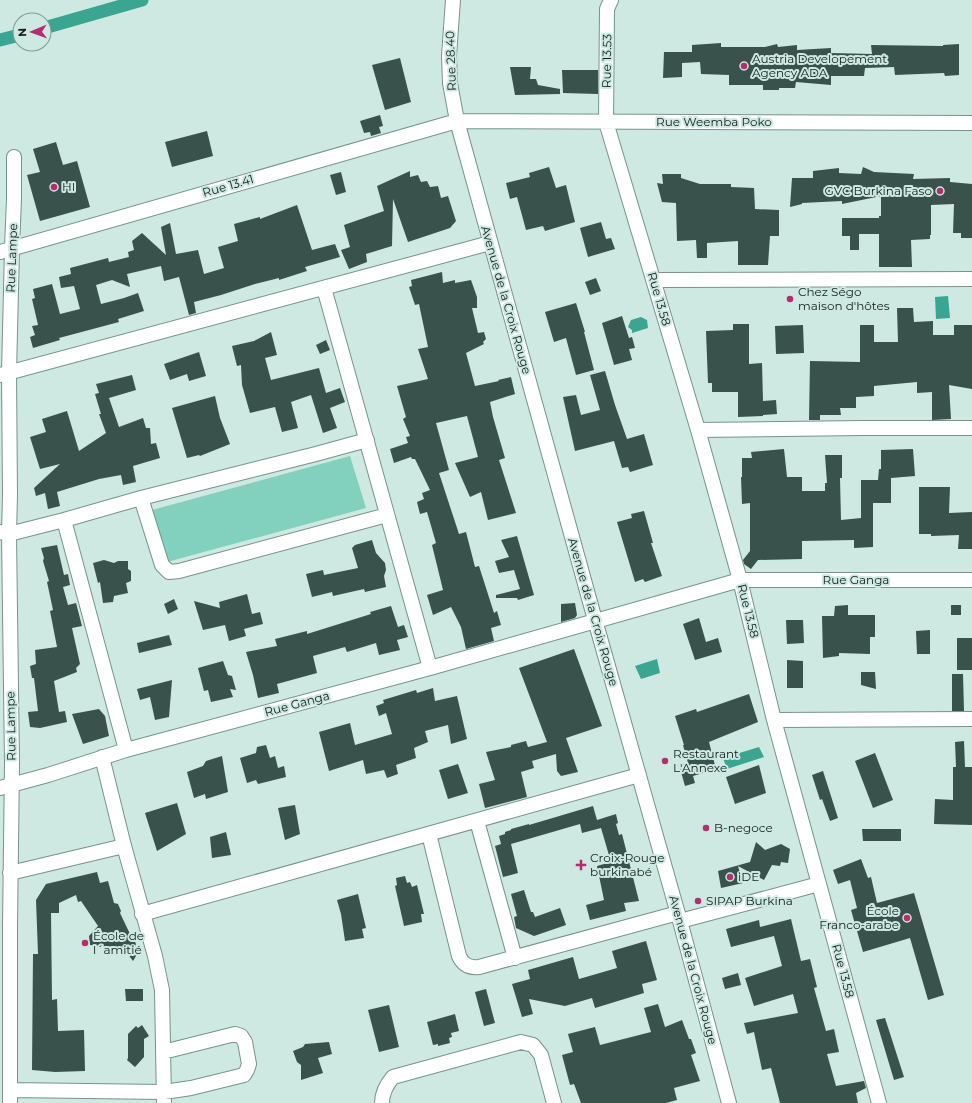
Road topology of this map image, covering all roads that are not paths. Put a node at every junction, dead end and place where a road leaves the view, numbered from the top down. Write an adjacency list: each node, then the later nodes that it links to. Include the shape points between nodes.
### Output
1 (453, 0): 3 (street, Rue 28.40, via 449,56 450,83)
2 (611, 0): 4 (street, Rue 13.53, via 608,9)
3 (457, 121): 4 (street, Rue Weemba Poko); 7 (street, Avenue de la Croix Rouge); 8 (street, Rue 13.41)
4 (606, 122): 5 (street, Rue Weemba Poko); 10 (street, Rue 13.58)
5 (972, 123)
6 (14, 157): 8 (street, Rue Lampe, via 14,199)
7 (490, 243): 11 (street); 23 (street, Avenue de la Croix Rouge)
8 (6, 250): 12 (street, Rue Lampe)
9 (972, 279): 10 (street)
10 (654, 280): 14 (street, Rue 13.58)
11 (324, 288): 12 (street); 15 (street)
12 (4, 374): 16 (street, Rue Lampe)
13 (972, 428): 14 (street)
14 (698, 430): 21 (street, Rue 13.58)
15 (367, 440): 17 (street); 18 (street)
16 (5, 486): 20 (street, Rue Lampe)
17 (141, 498): 18 (street, via 162,565 170,572); 19 (street)
18 (387, 515): 24 (street)
19 (64, 520): 20 (street); 27 (street)
20 (4, 533): 30 (street, Rue Lampe, via 12,764)
21 (740, 580): 22 (street, Rue Ganga); 23 (street, Rue Ganga); 26 (street, Rue 13.58)
22 (972, 580)
23 (594, 620): 24 (street, Rue Ganga); 29 (street, Avenue de la Croix Rouge)
24 (430, 668): 27 (street, Rue Ganga)
25 (972, 719): 26 (street)
26 (774, 720): 35 (street, Rue 13.58)
27 (126, 750): 28 (street, Rue Ganga)
28 (102, 757): 30 (street, Rue Ganga); 33 (street)
29 (639, 775): 31 (street); 37 (street, Avenue de la Croix Rouge)
30 (5, 786): 34 (street, Rue Lampe)
31 (477, 821): 32 (street); 39 (street)
32 (429, 834): 36 (street); 39 (street, via 461,960 473,968)
33 (124, 846): 34 (street); 36 (street)
34 (10, 873): 38 (street, Rue Lampe)
35 (819, 884): 37 (street); 46 (street, Rue 13.58)
36 (142, 914): 40 (street, via 162,990)
37 (679, 917): 39 (street); 45 (street, Avenue de la Croix Rouge)
38 (5, 927): 41 (street, Rue Lampe)
39 (515, 958)
40 (163, 1052): 42 (street); 42 (street, via 234,1034 241,1036 245,1042 249,1064 244,1075)
41 (10, 1097): 42 (street)
42 (164, 1097)
43 (382, 1103): 44 (street, via 383,1092 393,1077 527,1042 542,1055)
44 (554, 1103)
45 (729, 1103)
46 (879, 1103)

